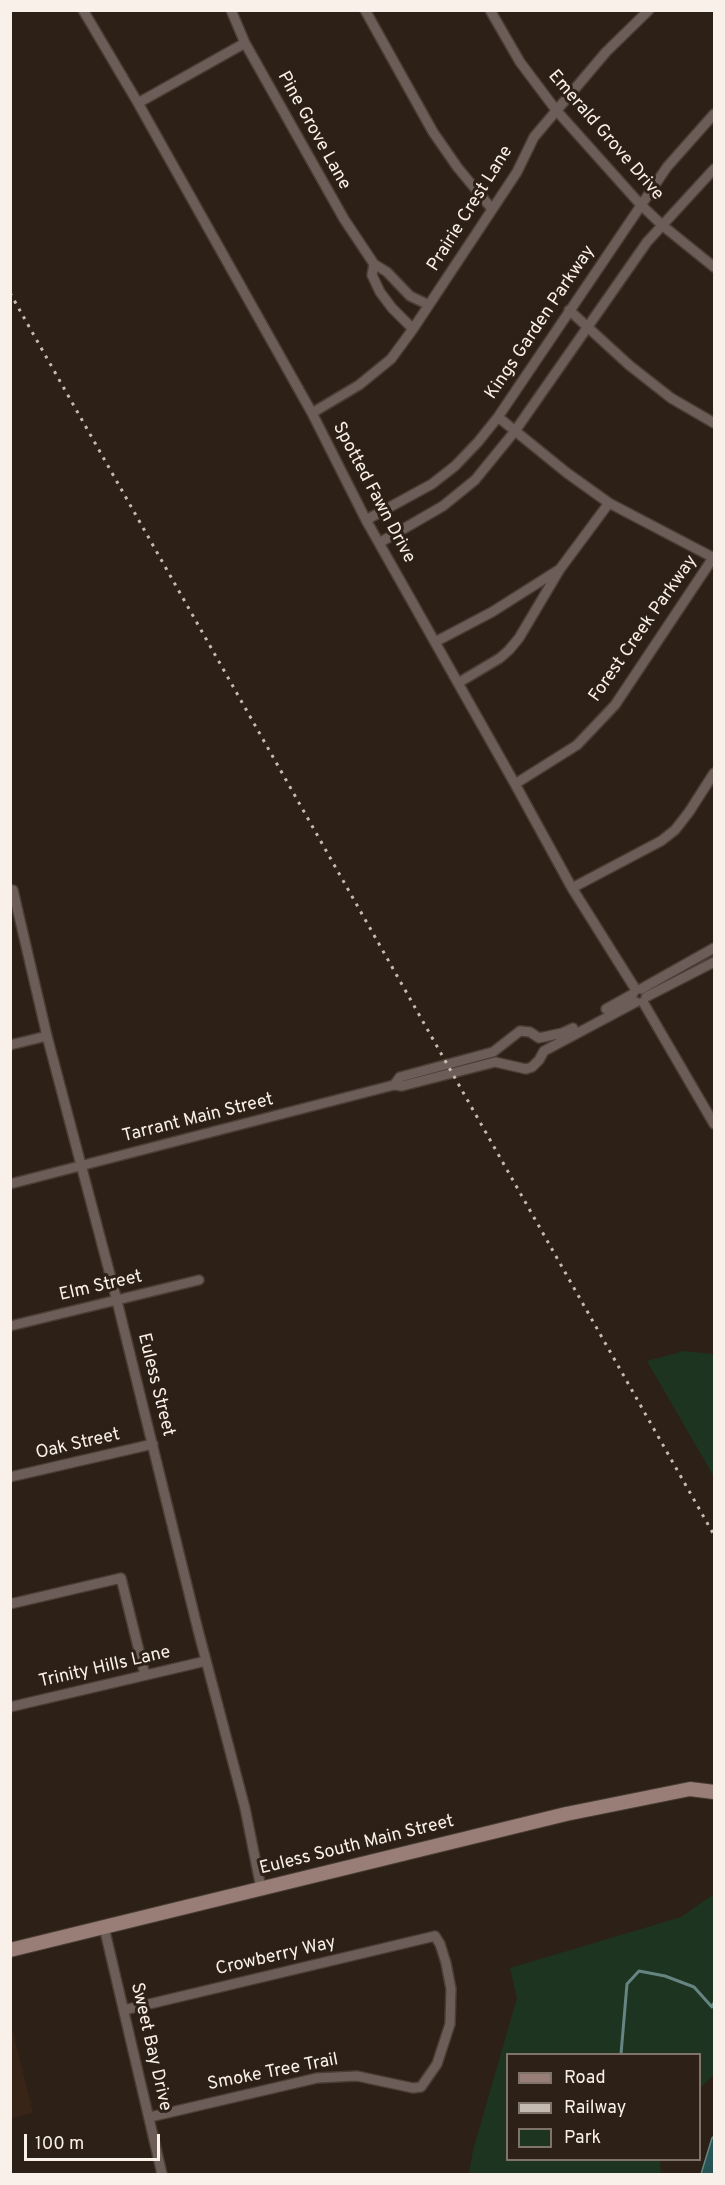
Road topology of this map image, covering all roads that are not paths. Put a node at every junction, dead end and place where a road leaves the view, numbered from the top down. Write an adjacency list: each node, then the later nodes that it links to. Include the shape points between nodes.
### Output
1 (83, 10): 7 (street, Spotted Fawn Drive)
2 (231, 10): 6 (street, Pine Grove Lane)
3 (366, 10): 12 (street, via 433,132)
4 (490, 10): 8 (street, Emerald Grove Drive, via 520,62)
5 (649, 10): 8 (street, Prairie Crest Lane)
6 (246, 43): 7 (street); 14 (street, Pine Grove Lane, via 344,219)
7 (138, 103): 20 (street, Spotted Fawn Drive)
8 (556, 110): 11 (street, Emerald Grove Drive); 12 (street, Prairie Crest Lane, via 534,137 518,172)
9 (714, 114): 11 (street, Kings Garden Parkway)
10 (714, 169): 13 (street)
11 (640, 204): 13 (street, Emerald Grove Drive); 17 (street, Kings Garden Parkway)
12 (492, 209): 16 (street, Prairie Crest Lane)
13 (662, 225): 15 (street, Emerald Grove Drive); 18 (street)
14 (374, 264): 16 (street, Pine Grove Lane, via 410,296); 19 (street, Pine Grove Lane, via 372,275 380,292)
15 (714, 267)
16 (429, 305): 19 (street, Prairie Crest Lane)
17 (569, 310): 18 (street); 21 (street, Kings Garden Parkway)
18 (587, 326): 22 (street, via 671,398); 23 (street)
19 (413, 329): 20 (street, Prairie Crest Lane, via 391,359 359,385)
20 (312, 413): 25 (street, Spotted Fawn Drive)
21 (498, 417): 23 (street); 25 (street, Kings Garden Parkway, via 455,466 432,484)
22 (714, 423)
23 (515, 431): 24 (street); 26 (street, via 459,494)
24 (609, 503): 27 (street); 28 (street)
25 (366, 520): 26 (street, Spotted Fawn Drive)
26 (379, 543): 29 (street, Spotted Fawn Drive)
27 (714, 558): 32 (street, Forest Creek Parkway, via 615,705 577,745)
28 (560, 569): 29 (street); 30 (street, via 509,650)
29 (435, 642): 30 (street, Spotted Fawn Drive)
30 (458, 683): 32 (street, Spotted Fawn Drive)
31 (714, 773): 33 (street, via 675,830)
32 (515, 784): 33 (street, Spotted Fawn Drive)
33 (572, 888): 37 (street, Spotted Fawn Drive)
34 (12, 891): 38 (street, Euless Street)
35 (714, 948): 37 (street)
36 (714, 962): 37 (street)
37 (639, 996): 39 (street, via 562,1033); 41 (street); 43 (street, Spotted Fawn Drive)
38 (48, 1036): 40 (street); 44 (street, Euless Street)
39 (538, 1038): 41 (street); 42 (street, via 520,1031 493,1052)
40 (10, 1045)
41 (544, 1051): 42 (street, via 526,1069 495,1062)
42 (450, 1069): 44 (street, Tarrant Main Street, via 400,1077 394,1085)
43 (714, 1124)
44 (81, 1166): 45 (street, Tarrant Main Street); 47 (street, Euless Street)
45 (10, 1184)
46 (199, 1280): 47 (street, Elm Street)
47 (117, 1301): 48 (street, Elm Street); 49 (street, Euless Street)
48 (10, 1326)
49 (153, 1444): 50 (street, Oak Street); 52 (street, Euless Street)
50 (10, 1477)
51 (10, 1604): 53 (street, via 121,1578)
52 (206, 1661): 53 (street, Trinity Hills Lane); 56 (street, Euless Street, via 245,1808)
53 (145, 1676): 54 (street, Trinity Hills Lane)
54 (10, 1707)
55 (714, 1792): 56 (street, Euless South Main Street, via 690,1789 637,1799)
56 (261, 1888): 57 (street, Euless South Main Street)
57 (104, 1927): 59 (street, Euless South Main Street); 60 (street, Sweet Bay Drive)
58 (435, 1936): 60 (street, Crowberry Way); 61 (street, Smoke Tree Trail, via 451,1989 450,2024 437,2064 421,2087 357,2076 316,2078)
59 (10, 1950)
60 (124, 2010): 61 (street, Sweet Bay Drive)
61 (150, 2117): 62 (street, Sweet Bay Drive)
62 (159, 2174)

